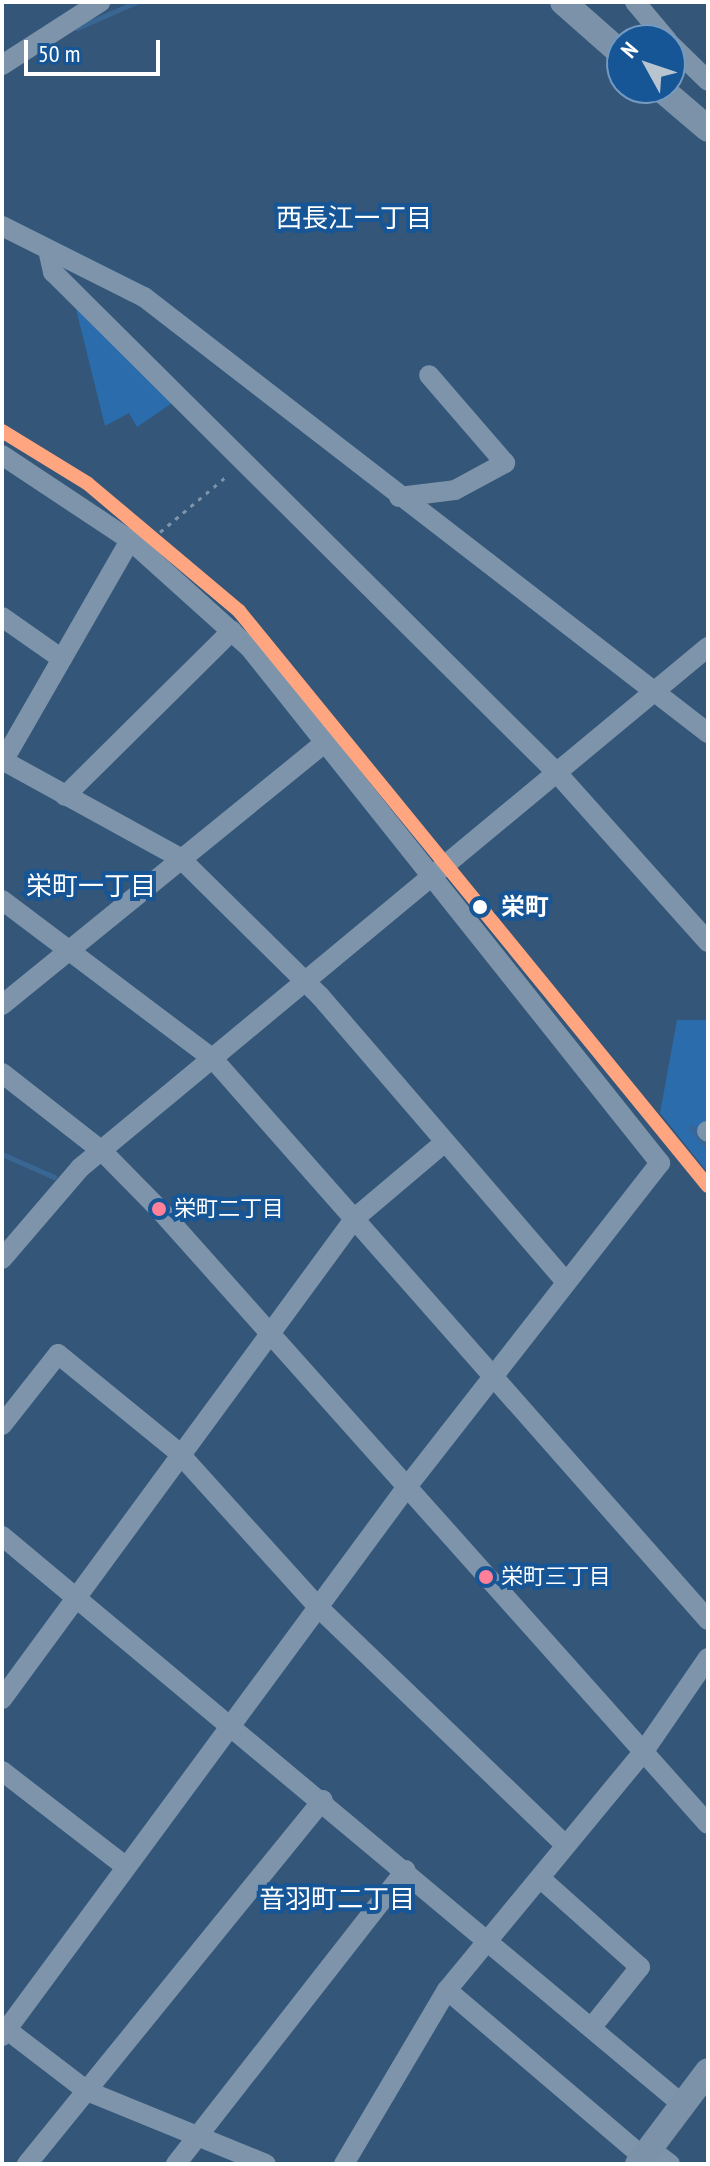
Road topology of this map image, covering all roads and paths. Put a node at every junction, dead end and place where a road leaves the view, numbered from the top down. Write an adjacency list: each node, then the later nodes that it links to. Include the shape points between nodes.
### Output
1 (100, 2): 7 (street)
2 (563, 2): 5 (main road)
3 (635, 2): 4 (street)
4 (653, 24)
5 (606, 40)
6 (686, 60): 8 (street)
7 (2, 65)
8 (708, 81)
9 (679, 104): 10 (main road)
10 (708, 129)
11 (2, 226): 12 (street)
12 (48, 250): 15 (street, via 53,272); 16 (street, via 144,297)
13 (429, 375): 16 (street, via 505,463 455,490)
14 (2, 455): 18 (street)
15 (244, 463): 17 (path); 27 (street)
16 (399, 497): 23 (street)
17 (160, 532)
18 (130, 540): 20 (street); 22 (street)
19 (2, 617): 22 (street)
20 (232, 631): 25 (street); 28 (street)
21 (708, 647): 23 (street)
22 (62, 659): 26 (street)
23 (651, 694): 24 (street); 27 (street)
24 (708, 733)
25 (329, 739): 29 (street); 30 (street)
26 (2, 761): 28 (street)
27 (557, 773): 30 (street); 32 (street)
28 (65, 796): 29 (street)
29 (180, 858): 33 (street); 34 (street)
30 (435, 875): 34 (street); 42 (street, via 660,1163)
31 (2, 900): 33 (street)
32 (708, 942)
33 (74, 948): 35 (street); 36 (street)
34 (305, 983): 36 (street); 38 (street)
35 (2, 1005)
36 (214, 1060): 39 (street); 40 (street)
37 (3, 1074): 39 (street)
38 (445, 1142): 40 (street); 42 (street)
39 (102, 1151): 41 (street); 43 (street)
40 (355, 1218): 43 (street); 44 (street)
41 (2, 1259)
42 (566, 1282): 44 (street)
43 (268, 1333): 46 (street); 47 (street)
44 (494, 1375): 47 (street); 51 (street)
45 (2, 1425): 46 (street, via 58,1354)
46 (178, 1452): 49 (street); 50 (street)
47 (406, 1488): 50 (street); 55 (street)
48 (2, 1536): 49 (street)
49 (80, 1599): 53 (street); 54 (street)
50 (318, 1607): 54 (street); 59 (street)
51 (708, 1620)
52 (708, 1658): 55 (street)
53 (2, 1699)
54 (229, 1725): 57 (street); 60 (street)
55 (644, 1751): 58 (street); 59 (street)
56 (2, 1771): 60 (street)
57 (323, 1800): 61 (street); 68 (street)
58 (708, 1824)
59 (565, 1845): 62 (street)
60 (125, 1866): 66 (street)
61 (406, 1870): 63 (street); 70 (street)
62 (540, 1878): 63 (street); 65 (street, via 640,1967)
63 (488, 1938): 64 (street); 65 (street)
64 (447, 1990): 71 (street); 75 (street)
65 (592, 2027): 69 (street)
66 (3, 2031): 68 (street)
67 (708, 2071): 69 (main road)
68 (87, 2091): 70 (street); 72 (street)
69 (683, 2105): 71 (main road)
70 (196, 2137): 73 (street); 74 (street)
71 (650, 2158)
72 (27, 2164)
73 (176, 2164)
74 (266, 2164)
75 (344, 2164)

